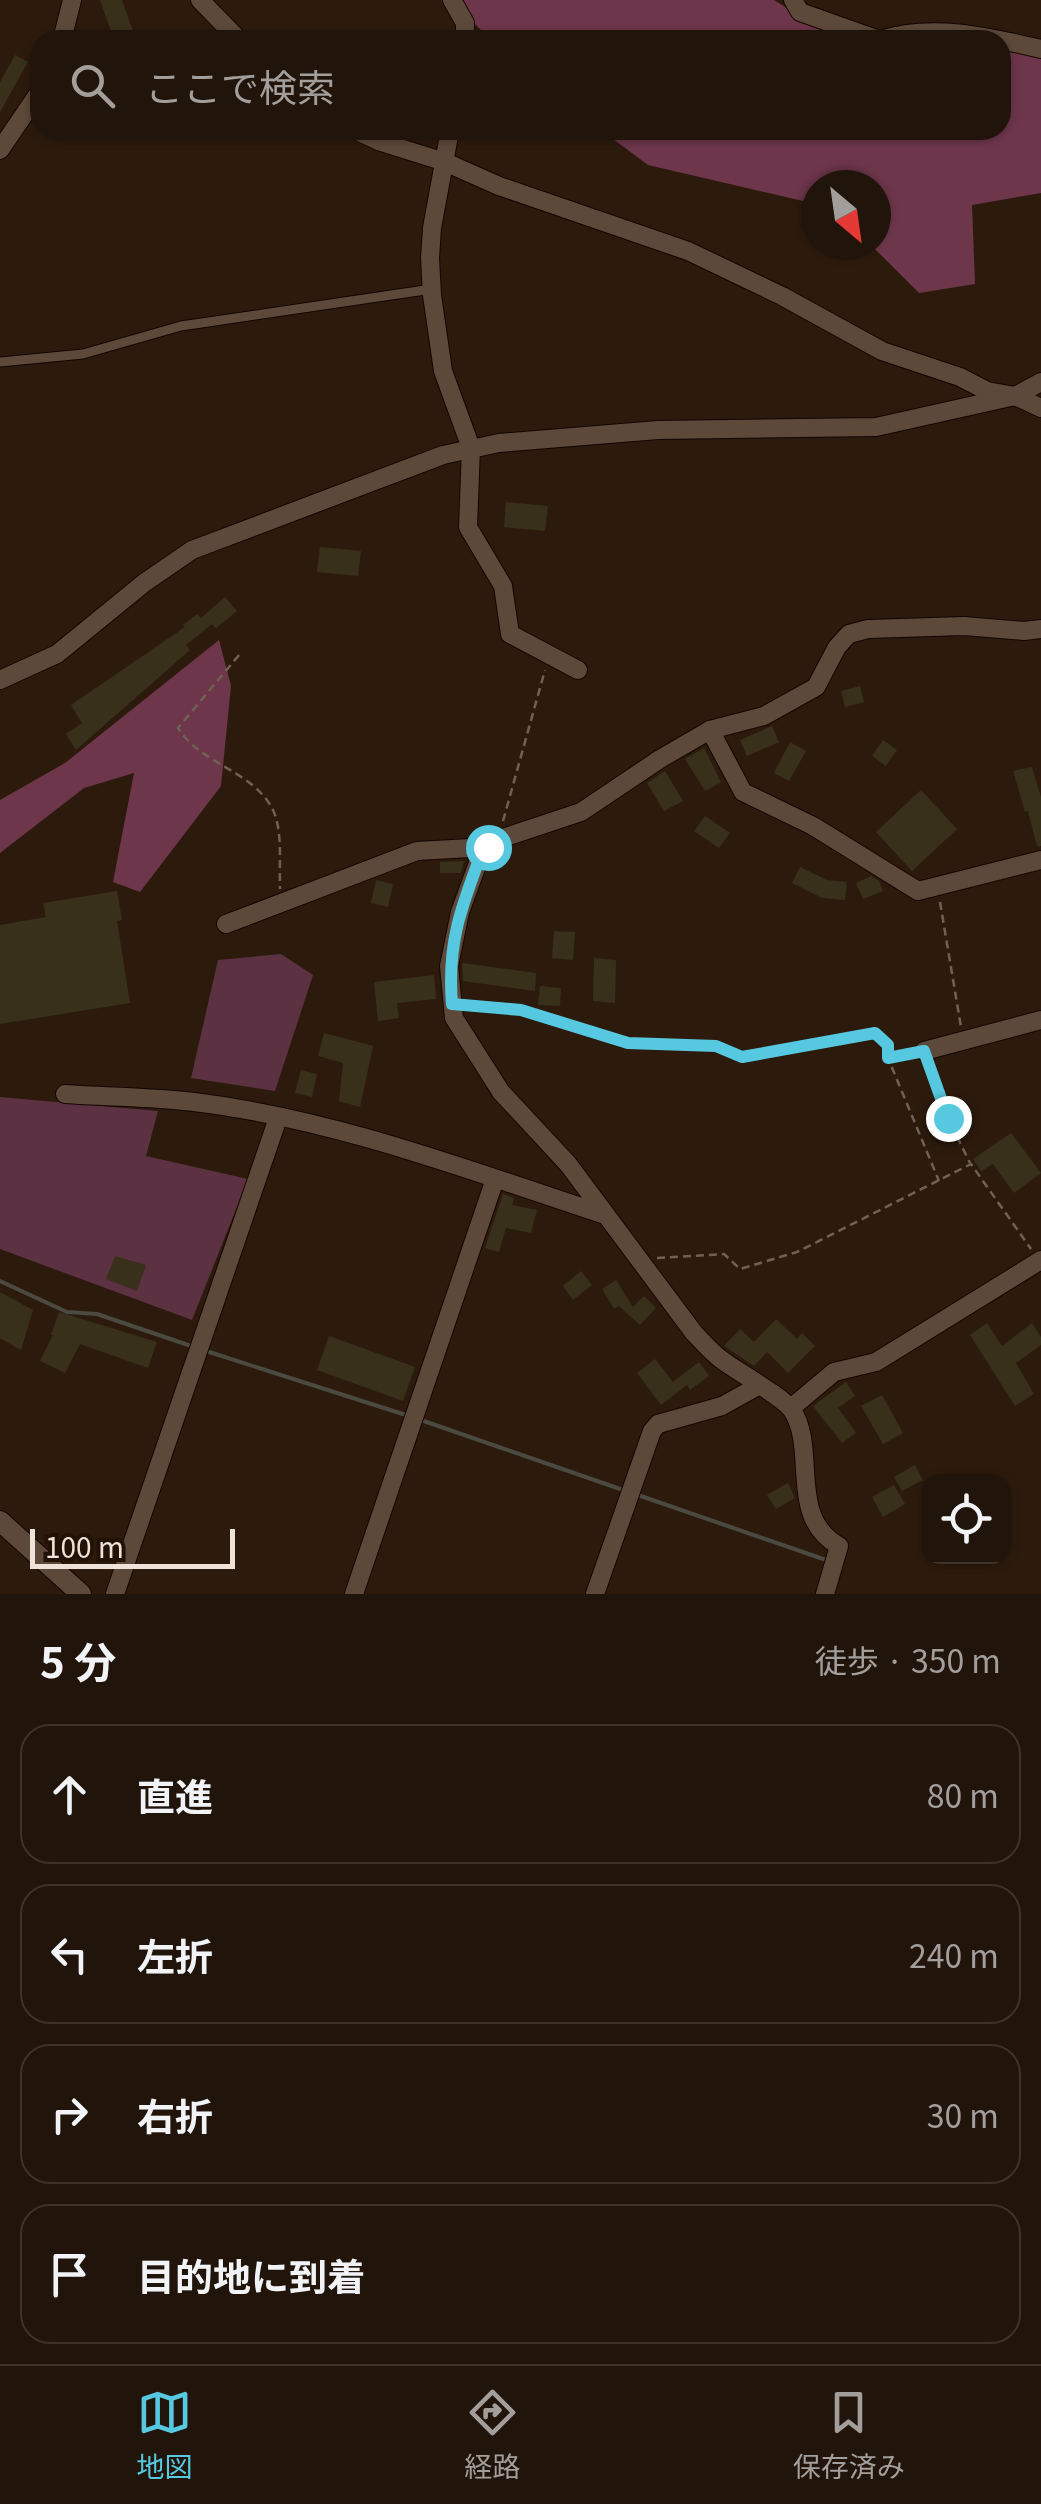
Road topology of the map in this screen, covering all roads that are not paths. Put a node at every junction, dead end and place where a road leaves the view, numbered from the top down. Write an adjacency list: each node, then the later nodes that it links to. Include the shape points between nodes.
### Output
1 (72, 0): 5 (street)
2 (200, 0): 6 (street)
3 (452, 0): 7 (street)
4 (794, 0): 8 (street, via 800,12)
5 (64, 30)
6 (228, 30)
7 (464, 30)
8 (851, 30)
9 (1011, 42): 10 (street)
10 (1041, 49)
11 (30, 106): 14 (street)
12 (377, 140): 15 (street)
13 (448, 140): 15 (street)
14 (0, 150)
15 (445, 162): 16 (street, via 432,228); 19 (street, via 688,251 882,350 987,392)
16 (432, 290): 17 (lane, via 181,326 83,354); 21 (street, via 443,370)
17 (0, 362)
18 (1041, 382): 19 (street)
19 (1015, 396): 20 (street); 21 (street, via 876,427 658,430)
20 (1041, 408)
21 (471, 448): 23 (street, via 468,527 503,586 510,634); 24 (street, via 192,550 56,654)
22 (1041, 629): 25 (street, via 945,626 849,634 816,687 764,716)
23 (578, 670)
24 (0, 680)
25 (710, 730): 26 (street, via 581,812); 27 (street, via 743,792 918,890)
26 (493, 844): 28 (street, via 417,851); 34 (street, via 482,852 460,912 449,966 454,1018 501,1092)
27 (1041, 860)
28 (226, 924)
29 (1041, 1020): 30 (street)
30 (924, 1051)
31 (65, 1094): 32 (street, via 195,1102)
32 (278, 1118): 33 (street, via 372,1139); 40 (street)
33 (495, 1179): 34 (street); 41 (street)
34 (605, 1215): 36 (street, via 705,1344)
35 (1040, 1261): 37 (street, via 876,1362 834,1372)
36 (758, 1386): 37 (street); 42 (street, via 652,1431)
37 (791, 1408): 43 (street, via 812,1514 839,1546)
38 (0, 1521): 39 (street)
39 (81, 1594)
40 (115, 1594)
41 (354, 1594)
42 (595, 1594)
43 (826, 1594)

